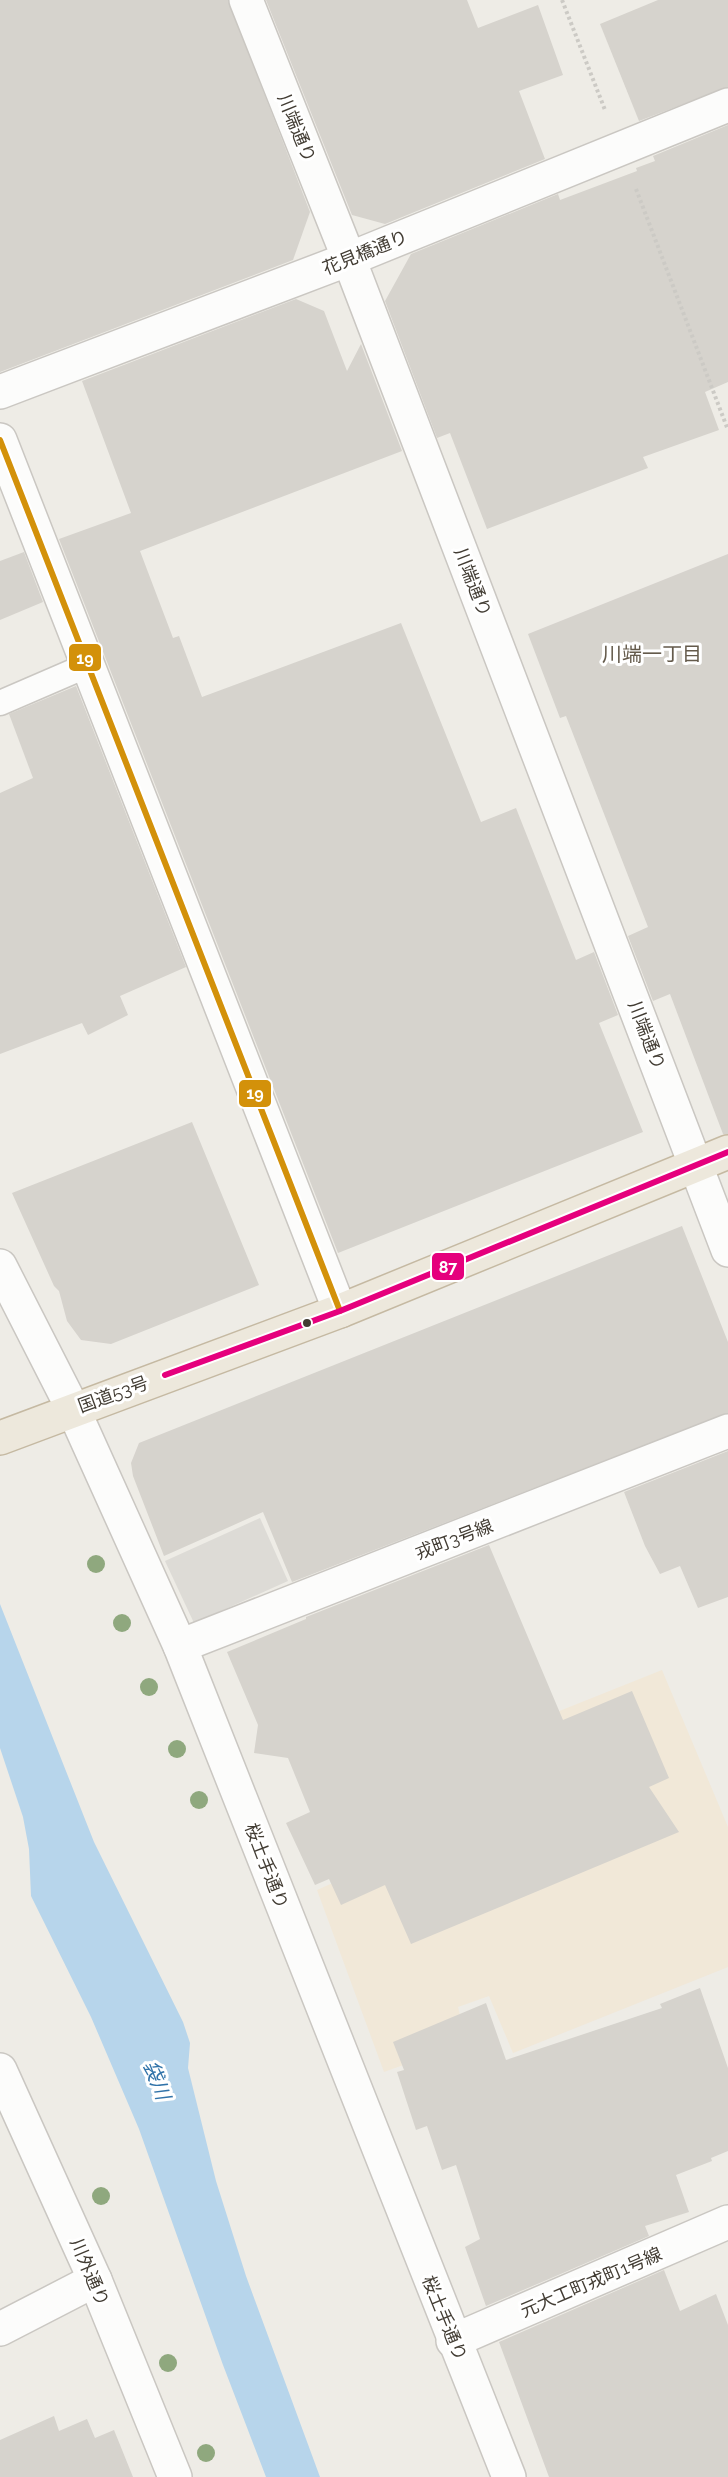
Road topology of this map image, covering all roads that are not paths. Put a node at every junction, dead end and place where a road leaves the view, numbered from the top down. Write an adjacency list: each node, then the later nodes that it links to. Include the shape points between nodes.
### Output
1 (246, 0): 3 (street, 川端通り)
2 (728, 105): 3 (street, 花見橋通り)
3 (349, 259): 4 (street, 花見橋通り); 9 (street, 川端通り)
4 (0, 392)
5 (0, 440): 6 (street)
6 (88, 665): 7 (lane); 12 (street)
7 (0, 703)
8 (728, 1152): 9 (highway, 国道53号)
9 (696, 1164): 10 (street, 川端通り); 12 (highway, 国道53号)
10 (728, 1250)
11 (0, 1266): 13 (street, 桜土手通り)
12 (340, 1311): 13 (highway, 国道53号)
13 (60, 1414): 15 (highway, 国道53号); 16 (street, 桜土手通り)
14 (728, 1431): 16 (street, 戎町3号線)
15 (0, 1438)
16 (180, 1646): 21 (street, 桜土手通り)
17 (0, 2070): 19 (street, 川外通り)
18 (728, 2222): 21 (street, 元大工町戎町1号線)
19 (95, 2280): 20 (street); 22 (street, 川外通り)
20 (0, 2329)
21 (453, 2341): 23 (street, 桜土手通り)
22 (175, 2477)
23 (509, 2477)

